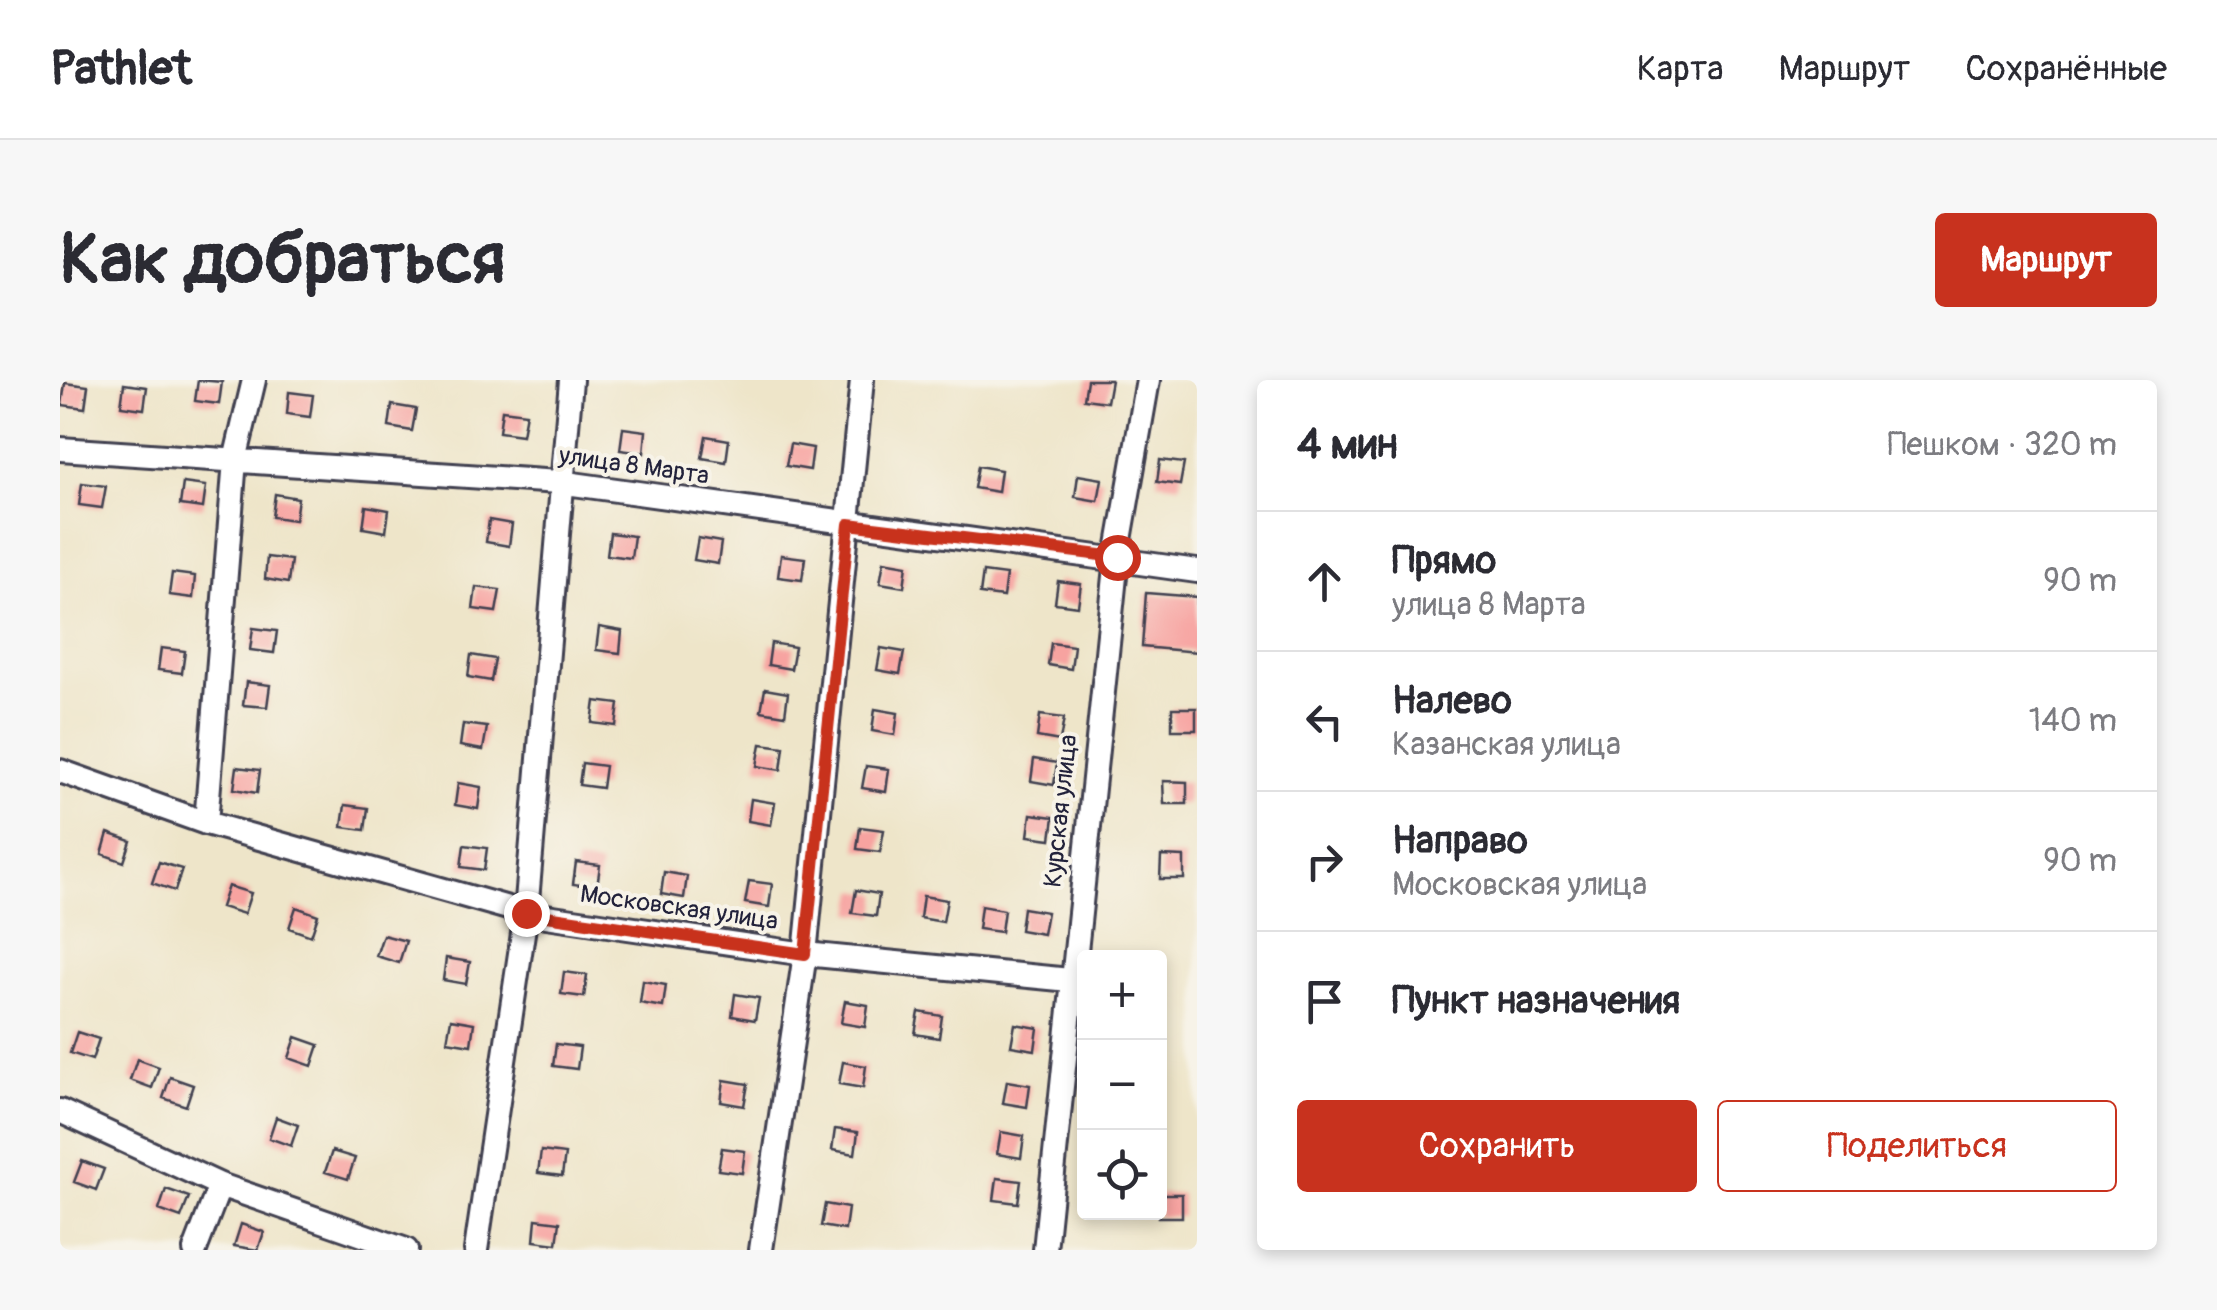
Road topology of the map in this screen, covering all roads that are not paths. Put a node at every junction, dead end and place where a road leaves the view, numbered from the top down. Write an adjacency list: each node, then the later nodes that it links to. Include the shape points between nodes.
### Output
1 (254, 380): 6 (street)
2 (571, 380): 7 (street)
3 (862, 380): 8 (street)
4 (1148, 380): 9 (street, Курская улица)
5 (60, 449): 6 (street, улица 8 Марта)
6 (235, 460): 7 (street, улица 8 Марта); 12 (street)
7 (559, 482): 8 (street, улица 8 Марта); 13 (street)
8 (849, 524): 9 (street, улица 8 Марта); 14 (street)
9 (1117, 557): 10 (street, улица 8 Марта); 15 (street, Курская улица)
10 (1197, 571)
11 (60, 770): 12 (street, Московская улица)
12 (206, 822): 13 (street, Московская улица)
13 (526, 913): 14 (street, Московская улица); 20 (street)
14 (805, 954): 15 (street, Московская улица); 21 (street)
15 (1070, 980): 22 (street, Курская улица)
16 (60, 1111): 17 (street)
17 (220, 1185): 18 (street); 19 (street)
18 (194, 1250)
19 (406, 1250)
20 (476, 1250)
21 (761, 1250)
22 (1045, 1250)

